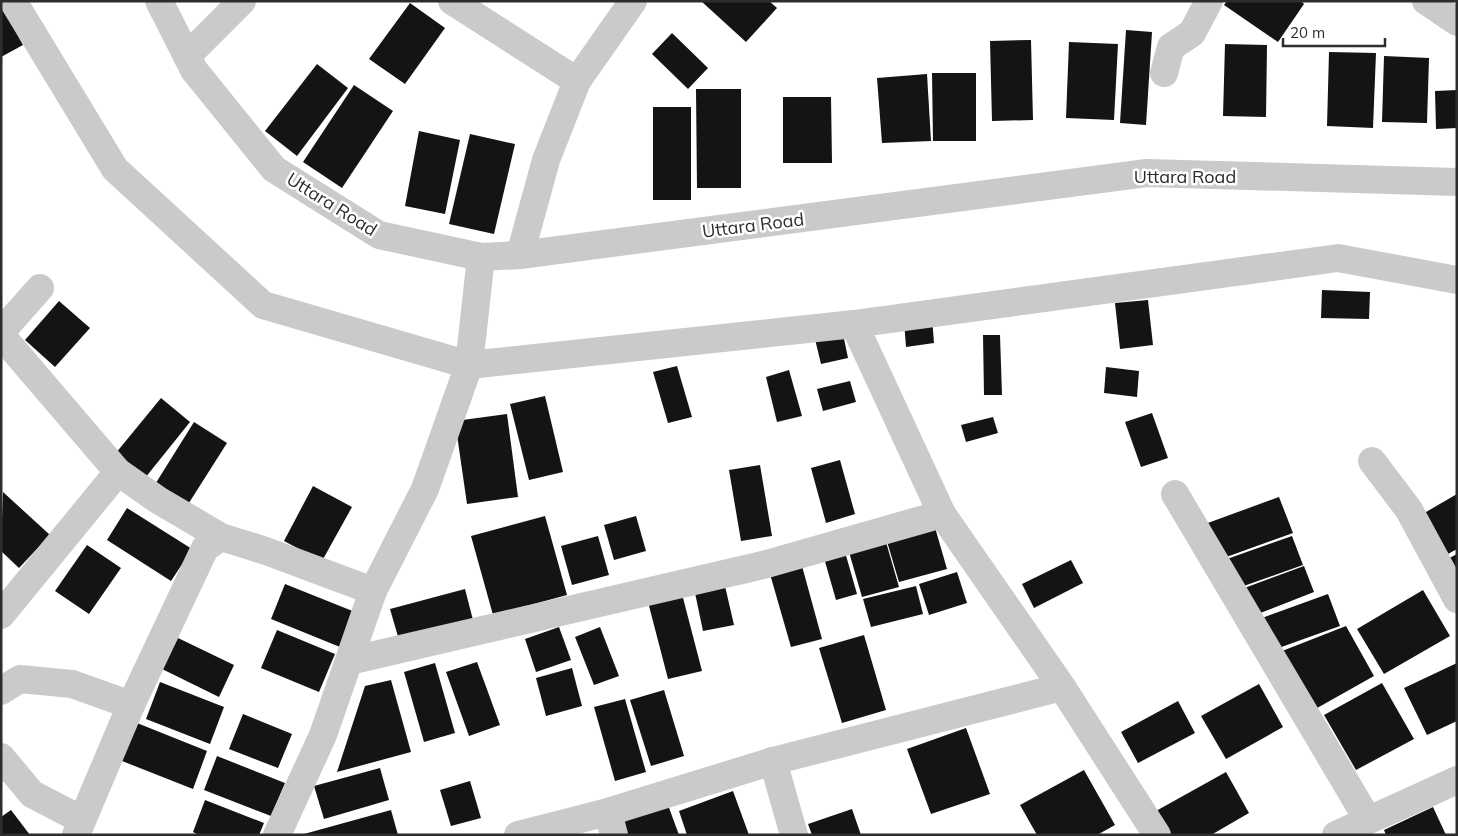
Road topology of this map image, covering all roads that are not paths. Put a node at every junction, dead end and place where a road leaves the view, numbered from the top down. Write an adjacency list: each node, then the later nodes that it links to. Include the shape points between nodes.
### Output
1 (13, 1): 19 (street, via 115,169 263,305)
2 (159, 1): 9 (street, Uttara Road)
3 (242, 1): 9 (street)
4 (452, 1): 11 (street)
5 (633, 1): 11 (street)
6 (1209, 1): 10 (street, via 1192,33 1172,47)
7 (1426, 1): 8 (street)
8 (1457, 22)
9 (187, 56): 14 (street, Uttara Road, via 194,70 274,169 379,236)
10 (1164, 73)
11 (577, 80): 13 (street, via 546,160)
12 (1457, 182): 13 (street, Uttara Road, via 1147,173)
13 (520, 255): 14 (street, Uttara Road)
14 (481, 257): 19 (street)
15 (1457, 280): 17 (street, via 1338,258)
16 (40, 288): 18 (street)
17 (854, 324): 19 (street); 23 (street)
18 (1, 334): 21 (street)
19 (469, 364): 25 (street, via 425,489)
20 (1372, 461): 26 (street, via 1408,510)
21 (118, 472): 24 (street); 27 (street)
22 (1175, 494): 35 (street)
23 (942, 514): 28 (street, via 763,565); 29 (street)
24 (221, 538): 25 (street, via 266,551); 31 (street, via 205,548 201,555)
25 (373, 591): 28 (street)
26 (1457, 599)
27 (1, 615)
28 (349, 661): 38 (street, via 323,735)
29 (1062, 687): 33 (street); 41 (street)
30 (1, 691): 31 (street, via 20,679 72,684)
31 (130, 705): 37 (street)
32 (1, 757): 37 (street, via 32,794)
33 (773, 761): 36 (street); 40 (street)
34 (1457, 780): 35 (street)
35 (1368, 820): 42 (street)
36 (611, 824): 39 (street)
37 (79, 827)
38 (277, 835)
39 (518, 835)
40 (794, 835)
41 (1157, 835)
42 (1336, 835)

